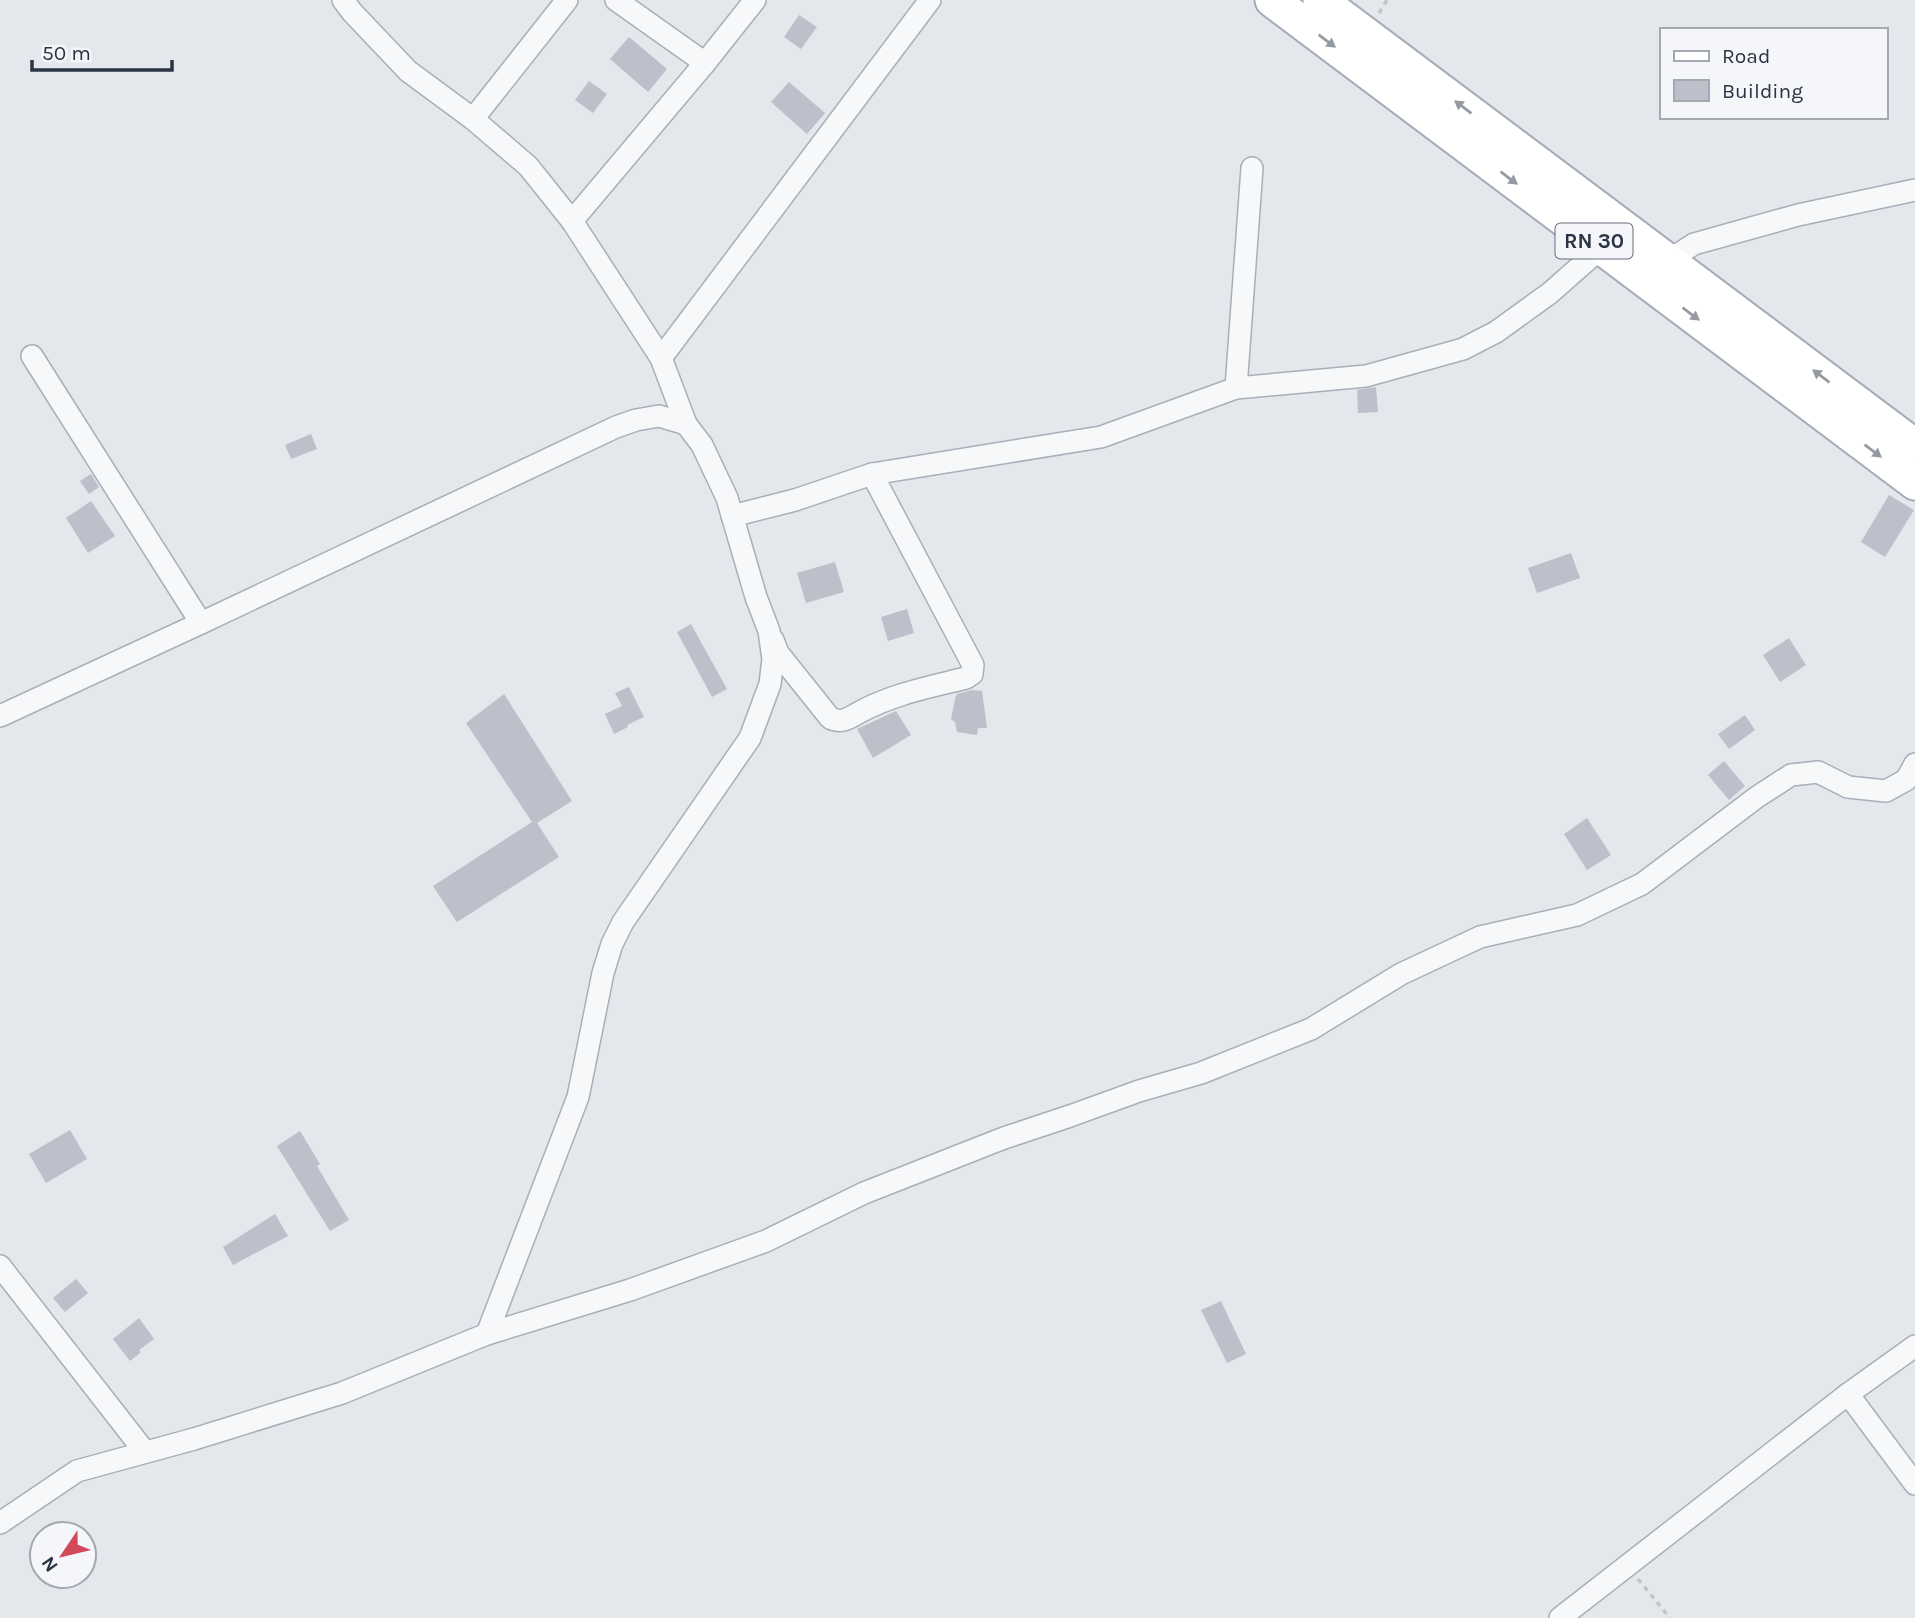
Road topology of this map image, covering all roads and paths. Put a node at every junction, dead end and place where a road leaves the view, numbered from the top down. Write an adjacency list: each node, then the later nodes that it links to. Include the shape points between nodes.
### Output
1 (566, 0): 9 (street)
2 (616, 0): 8 (street)
3 (755, 0): 8 (street)
4 (930, 0): 16 (street)
5 (1272, 0): 13 (main road, RN 30 / RN 30, one-way to 13)
6 (1321, 0): 13 (main road, RN 30, one-way to 6)
7 (352, 4): 9 (street, via 408,71)
8 (705, 63): 12 (street)
9 (473, 119): 12 (street, via 528,166)
10 (1252, 168): 17 (street)
11 (1915, 190): 14 (street, via 1694,244)
12 (572, 221): 16 (street)
13 (1612, 237): 14 (main road, RN 30); 17 (street, via 1550,293 1496,332 1463,349 1366,376); 21 (main road, RN 30 / RN 30, one-way to 21)
14 (1669, 260): 19 (main road, RN 30, one-way to 14)
15 (32, 356): 23 (street)
16 (661, 358): 18 (street)
17 (1236, 388): 20 (street, via 1101,437)
18 (686, 424): 22 (street, via 702,445); 23 (street, via 659,416 616,427)
19 (1915, 446)
20 (872, 474): 22 (street); 24 (street, via 973,665 972,674 903,694 837,722 778,653)
21 (1915, 483)
22 (733, 516): 24 (street)
23 (201, 623): 25 (street)
24 (769, 631): 28 (street, via 770,684 750,738 612,944 578,1097)
25 (0, 716)
26 (1915, 764): 28 (street, via 1906,780 1886,791 1848,787 1818,772 1791,775 1642,884 1577,915 1480,937 1401,974 1311,1028 1201,1073 1004,1138 864,1193 765,1241 630,1290)
27 (0, 1266): 31 (street)
28 (487, 1334): 31 (street, via 342,1393)
29 (1915, 1346): 30 (street)
30 (1848, 1394): 32 (street); 34 (street)
31 (145, 1452): 33 (street, via 78,1471)
32 (1915, 1484)
33 (0, 1523)
34 (1627, 1565): 35 (street); 36 (path)
35 (1560, 1618)
36 (1670, 1618)

